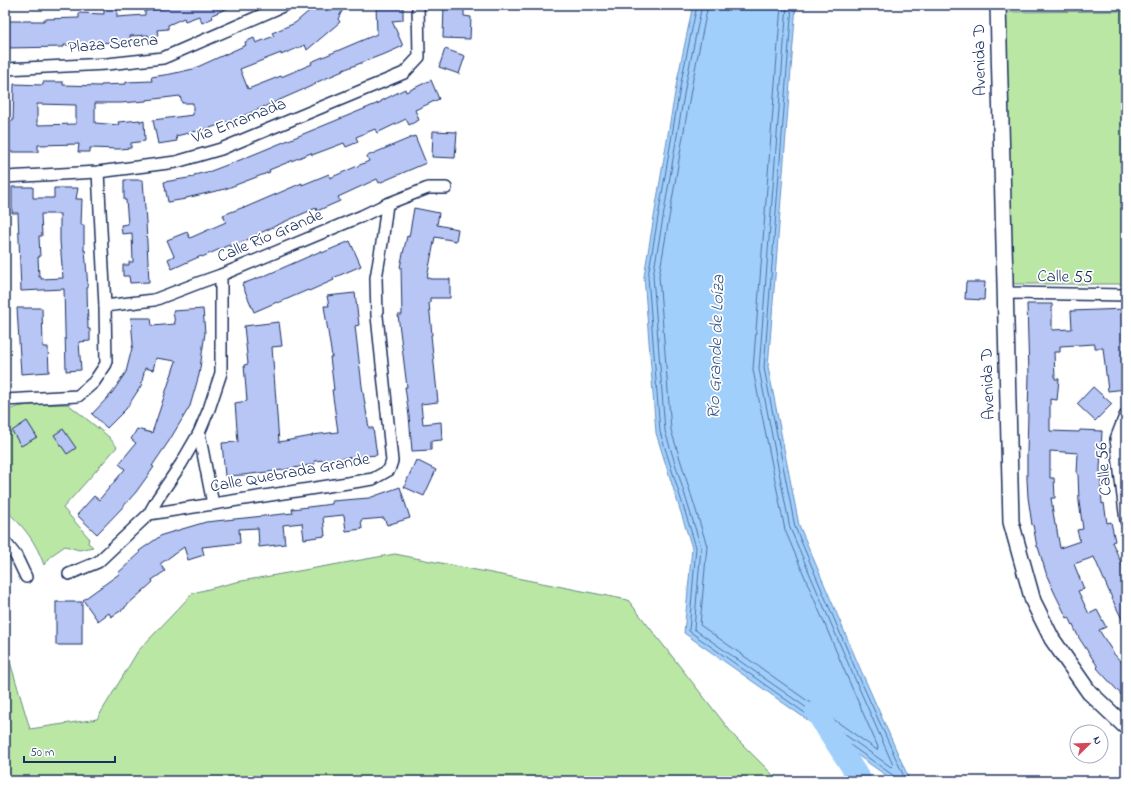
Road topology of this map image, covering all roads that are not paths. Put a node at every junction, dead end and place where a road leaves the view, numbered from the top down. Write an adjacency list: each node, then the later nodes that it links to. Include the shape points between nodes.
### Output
1 (285, 5): 4 (street, Plaza Serena, via 163,58 107,64)
2 (418, 5): 5 (street, Vía Enramada, via 419,57 404,72 221,149 176,162)
3 (998, 5): 10 (street, Avenida D)
4 (5, 69)
5 (98, 172): 6 (street, Vía Enramada); 12 (street)
6 (5, 177)
7 (446, 188): 8 (street, Calle Río Grande, via 428,188)
8 (387, 204): 9 (street, Calle Río Grande); 16 (street, Calle Quebrada Grande, via 376,286 392,462 389,470 373,478)
9 (221, 275): 12 (street, Calle Río Grande, via 154,300); 15 (street, via 221,373)
10 (1004, 293): 11 (street, Calle 55); 22 (street, Avenida D, via 1011,522 1024,573 1032,601 1052,639 1089,692)
11 (1126, 295)
12 (105, 306): 13 (street, via 106,364 94,382 78,396)
13 (5, 400)
14 (1126, 416): 18 (street, Calle 56, via 1116,438)
15 (199, 433): 16 (street); 17 (street)
16 (213, 504): 17 (street, Calle Quebrada Grande)
17 (149, 514): 20 (street, via 98,562)
18 (1126, 521)
19 (5, 542): 21 (street, via 16,556)
20 (69, 574)
21 (26, 577)
22 (1126, 727)

